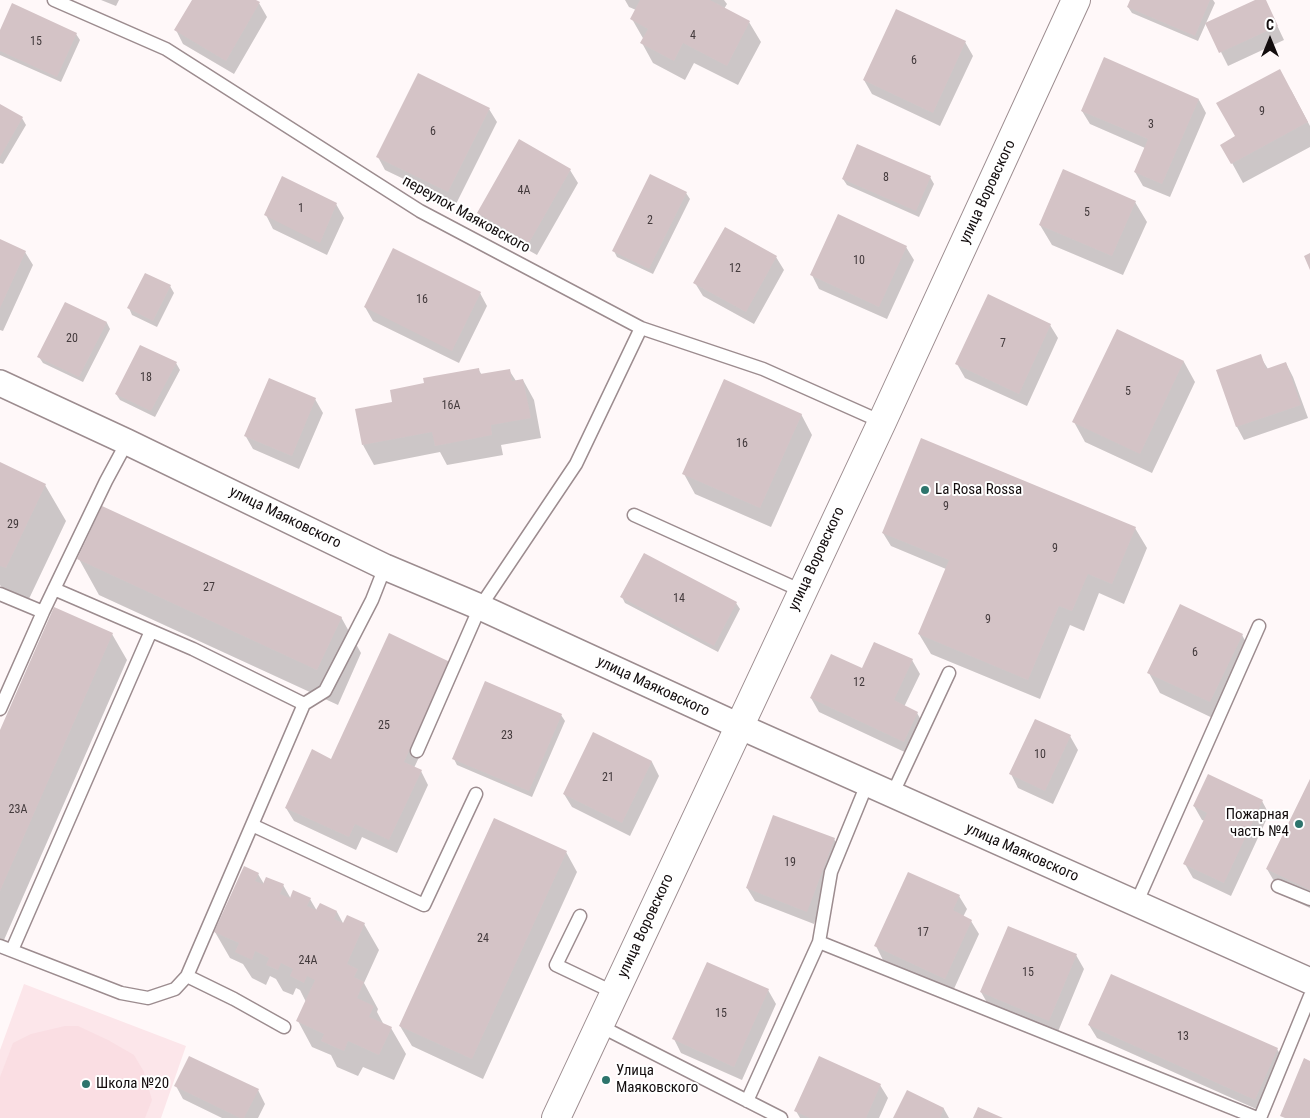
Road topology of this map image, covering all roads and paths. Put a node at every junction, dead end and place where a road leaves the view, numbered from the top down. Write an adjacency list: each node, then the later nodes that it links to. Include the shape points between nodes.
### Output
1 (54, 0): 3 (lane, переулок Маяковского, via 166,49 420,211)
2 (1076, 0): 5 (street, улица Воровского)
3 (642, 328): 5 (lane, переулок Маяковского, via 763,368); 12 (lane, via 576,464)
4 (0, 383): 6 (street, улица Маяковского)
5 (882, 422): 10 (street, улица Воровского)
6 (127, 442): 8 (street, улица Маяковского); 9 (lane)
7 (634, 515): 10 (lane)
8 (385, 567): 12 (street, улица Маяковского); 17 (lane, via 372,600 325,691)
9 (54, 589): 13 (lane); 15 (lane)
10 (802, 591): 19 (street, улица Воровского)
11 (0, 594): 13 (lane)
12 (480, 607): 19 (street, улица Маяковского); 20 (lane)
13 (44, 612): 18 (lane)
14 (1259, 626): 27 (lane)
15 (152, 631): 17 (lane); 30 (lane)
16 (949, 673): 23 (lane)
17 (304, 704): 24 (lane)
18 (0, 709)
19 (739, 726): 21 (street, улица Маяковского); 33 (street, улица Воровского)
20 (417, 752)
21 (867, 784): 23 (street, улица Маяковского); 29 (lane, via 831,872)
22 (476, 794): 24 (lane, via 424,905)
23 (892, 795): 27 (street, улица Маяковского)
24 (252, 825): 31 (lane)
25 (1278, 886): 26 (lane)
26 (1310, 899)
27 (1136, 904): 32 (street, улица Маяковского)
28 (580, 916): 33 (lane, via 556,965)
29 (819, 942): 37 (lane); 40 (lane)
30 (6, 948): 31 (lane, via 121,993 148,998 174,989)
31 (187, 976): 36 (lane)
32 (1310, 981)
33 (615, 993): 35 (street, улица Воровского)
34 (1310, 996): 40 (lane)
35 (600, 1026): 37 (lane); 38 (street, улица Воровского)
36 (284, 1027)
37 (747, 1101): 39 (lane)
38 (556, 1118)
39 (781, 1118)
40 (1259, 1118)

